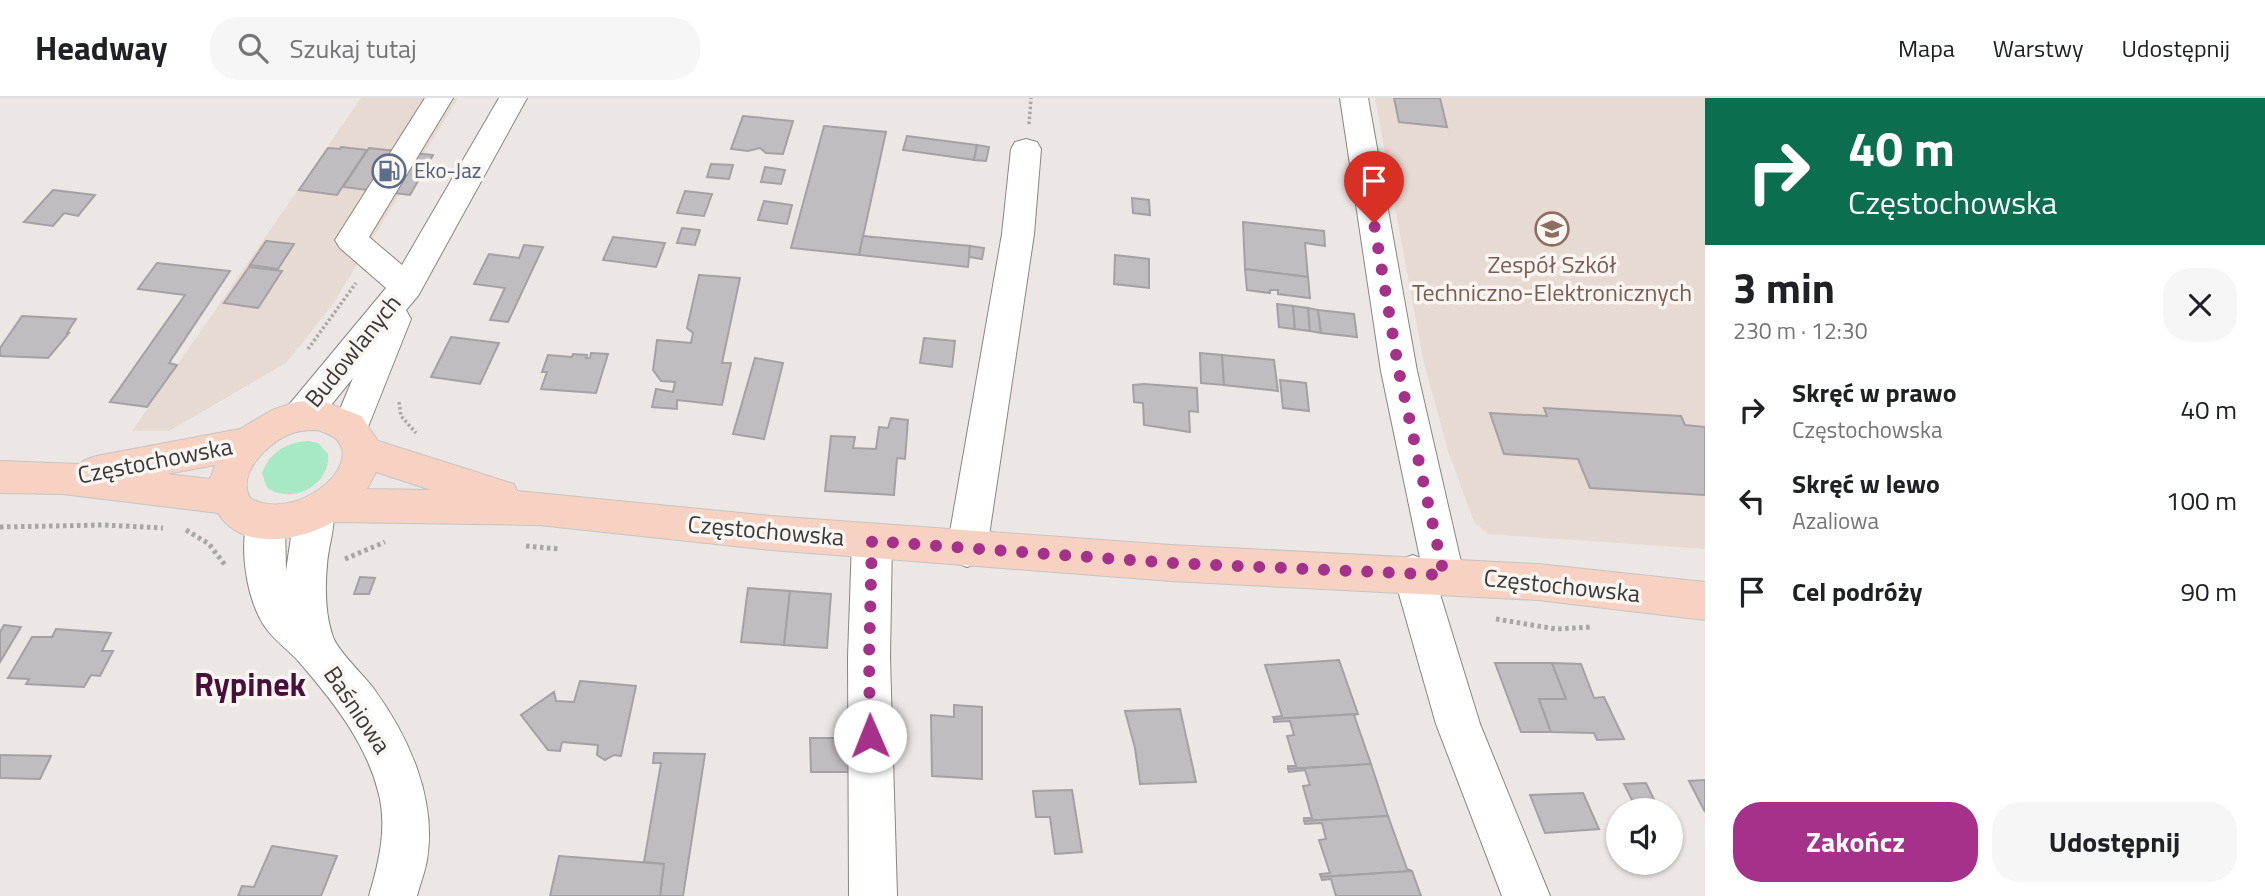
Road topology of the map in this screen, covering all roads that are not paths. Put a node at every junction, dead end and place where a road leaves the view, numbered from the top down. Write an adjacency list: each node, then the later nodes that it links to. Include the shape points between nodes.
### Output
1 (439, 98): 5 (street, via 351,240)
2 (513, 98): 5 (street, Budowlanych)
3 (1354, 98): 17 (street)
4 (1026, 149): 16 (street, via 1016,247)
5 (406, 287): 6 (street, Budowlanych); 7 (street, Budowlanych)
6 (301, 415): 7 (main road, via 338,418); 8 (main road, via 272,425)
7 (357, 439): 12 (main road, Częstochowska); 13 (main road, via 361,466 354,480)
8 (247, 443): 10 (main road, Częstochowska); 11 (main road, via 230,471)
9 (0, 477): 10 (main road, Częstochowska)
10 (63, 478): 11 (main road, Częstochowska)
11 (230, 498): 14 (main road, via 238,510)
12 (539, 508): 13 (main road, Częstochowska); 15 (main road, Częstochowska)
13 (323, 509): 14 (main road, via 281,523); 19 (street, Baśniowa, via 310,538 306,604)
14 (265, 523): 19 (street, Baśniowa, via 273,601 291,628)
15 (872, 541): 16 (main road, Częstochowska); 21 (street)
16 (967, 549): 17 (main road, Częstochowska)
17 (1428, 574): 18 (main road, Częstochowska); 22 (street, via 1458,724)
18 (1705, 601)
19 (314, 648): 20 (street, Baśniowa, via 383,740 397,771 408,832 406,856)
20 (393, 896)
21 (873, 896)
22 (1526, 896)

